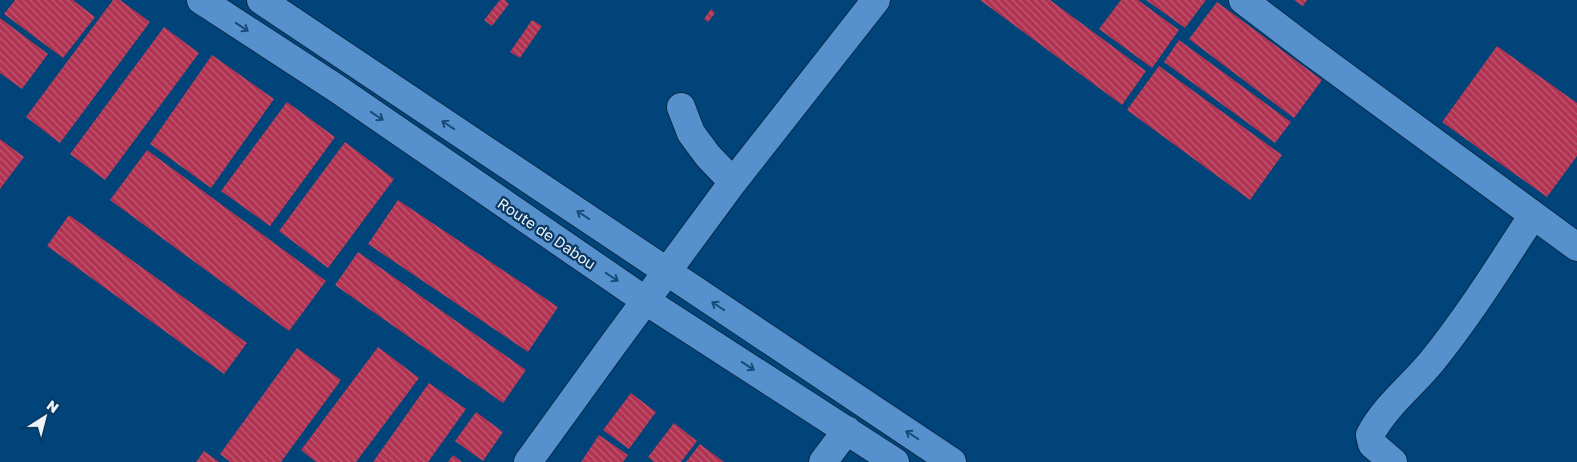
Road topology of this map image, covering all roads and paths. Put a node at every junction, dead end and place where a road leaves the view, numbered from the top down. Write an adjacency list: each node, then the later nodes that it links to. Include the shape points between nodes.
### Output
1 (201, 0): 10 (street, Route de Dabou, one-way to 10, via 336,88)
2 (261, 0): 9 (street, one-way to 2)
3 (876, 0): 6 (street)
4 (1244, 0): 7 (street)
5 (680, 107): 6 (street, via 691,133)
6 (733, 182): 9 (street)
7 (1533, 215): 8 (street); 16 (street, via 1472,308 1433,360 1376,423 1370,436 1372,444)
8 (1577, 247)
9 (667, 271): 10 (street); 15 (street, one-way to 9)
10 (646, 301): 11 (street, Route de Dabou, one-way to 11); 12 (street)
11 (847, 430): 13 (street); 14 (street, Route de Dabou)
12 (528, 462)
13 (823, 462)
14 (895, 462)
15 (952, 462)
16 (1394, 462)

